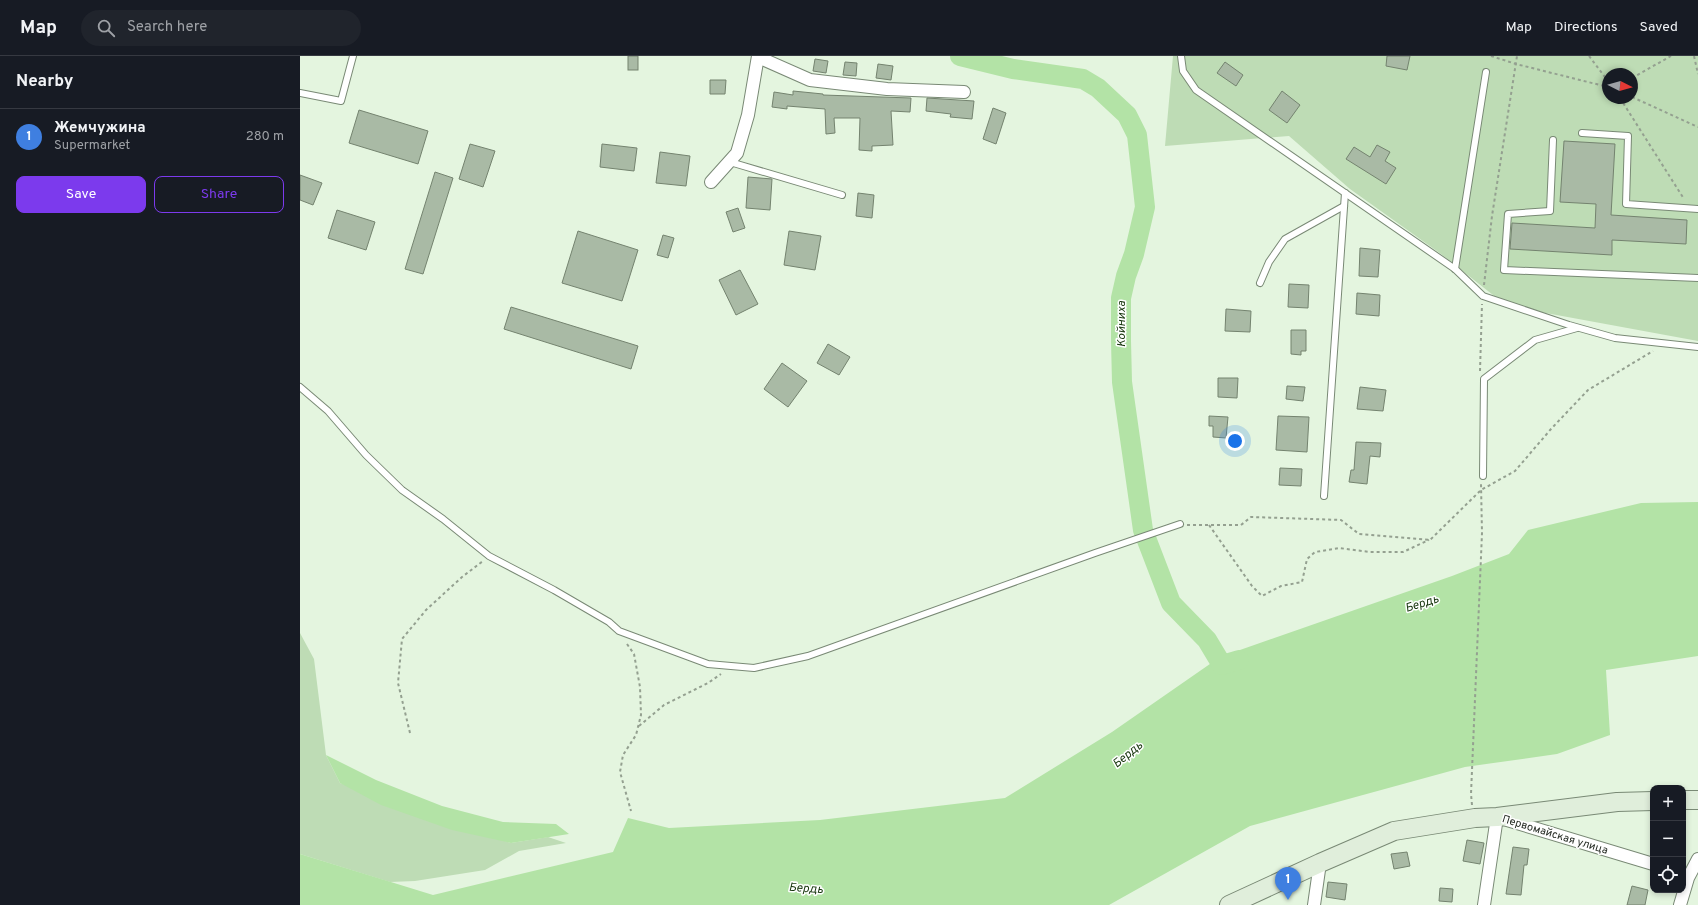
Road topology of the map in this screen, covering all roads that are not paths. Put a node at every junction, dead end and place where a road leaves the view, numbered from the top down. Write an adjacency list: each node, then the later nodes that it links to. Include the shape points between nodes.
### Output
1 (352, 56): 6 (lane, via 341,101)
2 (1181, 56): 11 (lane, via 1183,71 1196,90)
3 (758, 57): 5 (street, via 810,80 887,89); 9 (street, via 748,116 737,153)
4 (1486, 72): 15 (lane)
5 (964, 92)
6 (300, 93)
7 (1582, 132): 14 (lane, via 1628,136 1626,204)
8 (1553, 140): 16 (lane, via 1550,211 1508,214 1504,270)
9 (730, 162): 10 (street); 12 (lane)
10 (711, 182)
11 (1345, 193): 13 (lane); 15 (lane)
12 (842, 195)
13 (1344, 206): 17 (lane, via 1285,239 1269,262); 22 (lane)
14 (1698, 209)
15 (1455, 269): 18 (lane, via 1483,296)
16 (1698, 278)
17 (1260, 282)
18 (1577, 328): 19 (lane, via 1615,338); 21 (lane, via 1535,340 1484,379)
19 (1698, 348)
20 (300, 387): 23 (lane, via 328,411 402,490 490,556 554,590 609,622 619,631 708,664 754,668 808,656)
21 (1483, 476)
22 (1324, 496)
23 (1180, 524)
24 (1686, 800): 25 (street)
25 (1698, 800)
26 (1650, 801): 27 (street, via 1618,802)
27 (1497, 817): 29 (street, via 1394,831); 30 (street, Первомайская улица); 35 (street, Первомайская улица)
28 (1698, 859): 31 (street)
29 (1320, 863): 33 (street); 34 (street)
30 (1650, 863)
31 (1686, 875)
32 (1682, 893): 36 (street)
33 (1229, 905)
34 (1314, 905)
35 (1484, 905)
36 (1680, 905)

